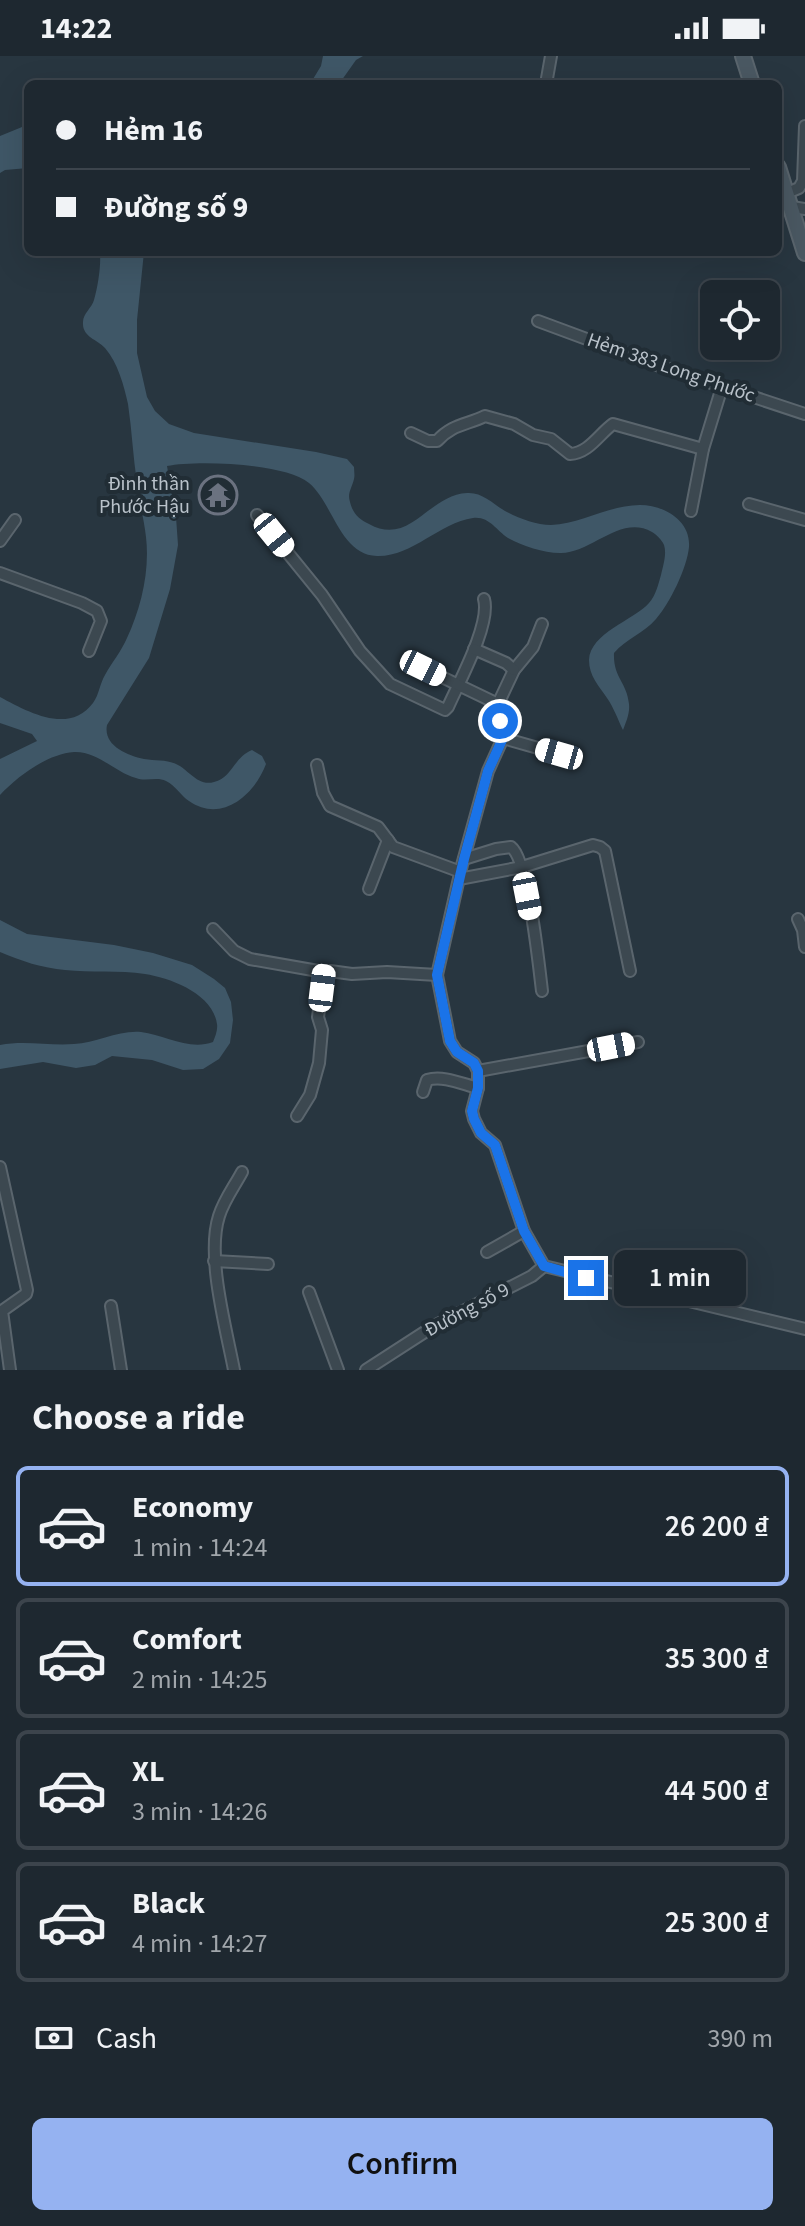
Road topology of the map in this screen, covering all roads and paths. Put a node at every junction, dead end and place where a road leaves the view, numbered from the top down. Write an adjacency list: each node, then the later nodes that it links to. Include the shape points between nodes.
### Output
1 (551, 56): 3 (street)
2 (743, 56): 4 (street)
3 (547, 80)
4 (751, 80)
5 (805, 126): 7 (street, via 803,181)
6 (782, 179): 7 (street)
7 (787, 193): 8 (street)
8 (798, 208): 9 (street)
9 (805, 253)
10 (538, 321): 11 (street, Hẻm 383 Long Phước)
11 (722, 387): 12 (street, Hẻm 383 Long Phước); 14 (street)
12 (805, 414)
13 (411, 433): 14 (street, via 437,441 450,428 485,416 551,439 570,454 590,446 613,424)
14 (703, 449): 16 (street)
15 (749, 504): 19 (street)
16 (691, 511)
17 (257, 515): 28 (street, via 390,684 445,710)
18 (15, 520): 20 (street)
19 (805, 520)
20 (0, 541)
21 (0, 573): 25 (street, via 97,611 101,621)
22 (484, 599): 24 (street)
23 (542, 624): 27 (street, via 533,647)
24 (474, 649): 27 (street); 28 (street)
25 (89, 651)
26 (423, 668): 28 (street)
27 (514, 670): 29 (street)
28 (458, 685): 29 (street)
29 (498, 704): 30 (street)
30 (503, 738): 31 (street); 34 (street, via 488,771)
31 (559, 754)
32 (317, 765): 33 (street, via 330,806 378,827)
33 (388, 840): 36 (street, via 393,847); 37 (street)
34 (464, 859): 35 (street, via 511,847); 36 (street)
35 (522, 867): 36 (street); 41 (street, via 593,845 605,851); 44 (street)
36 (460, 876): 43 (street)
37 (369, 889)
38 (798, 919): 40 (street)
39 (213, 929): 42 (street, via 250,959)
40 (805, 947)
41 (630, 971)
42 (324, 972): 43 (street); 49 (street, via 319,1063)
43 (437, 975): 46 (street, via 450,1041)
44 (542, 991)
45 (638, 1042): 46 (street)
46 (478, 1071): 47 (street)
47 (478, 1088): 48 (street, via 431,1078); 52 (street, via 474,1119 495,1145)
48 (423, 1092)
49 (297, 1116)
50 (0, 1167): 59 (street, via 27,1290)
51 (242, 1172): 54 (street, via 218,1219)
52 (524, 1231): 53 (street); 56 (street)
53 (487, 1252)
54 (214, 1261): 55 (street); 63 (street)
55 (268, 1264)
56 (544, 1266): 60 (street); 65 (street, Đường số 9)
57 (309, 1292): 64 (street)
58 (111, 1306): 62 (street)
59 (1, 1315): 61 (street)
60 (805, 1329)
61 (10, 1370)
62 (121, 1370)
63 (234, 1370)
64 (338, 1370)
65 (366, 1370)

